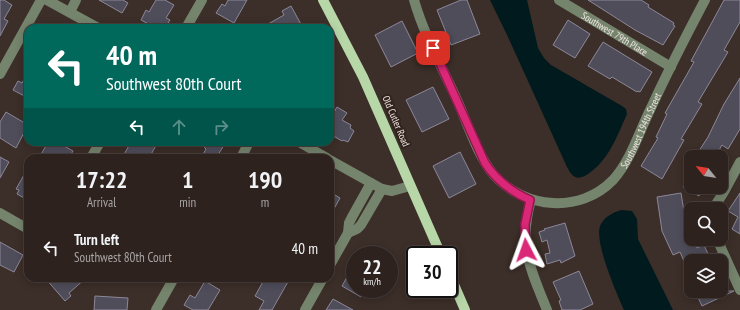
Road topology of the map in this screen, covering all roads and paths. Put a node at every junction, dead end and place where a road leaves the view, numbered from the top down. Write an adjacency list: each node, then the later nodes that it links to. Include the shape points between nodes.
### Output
1 (41, 0): 10 (street)
2 (48, 0): 9 (street)
3 (76, 0): 9 (street)
4 (202, 0): 12 (street)
5 (323, 0): 21 (main road, Old Cutler Road, via 363,76)
6 (414, 0): 23 (street, Southwest 194th Street, via 426,35 485,163 503,184)
7 (559, 0): 14 (street, Southwest 79th Place)
8 (705, 0): 14 (street, Southwest 194th Street)
9 (70, 12): 11 (street)
10 (28, 24)
11 (91, 24)
12 (188, 24)
13 (24, 31): 15 (street)
14 (671, 67): 23 (street, Southwest 194th Street, via 627,160 604,188 592,195 569,202)
15 (0, 74)
16 (306, 146): 17 (street)
17 (320, 154)
18 (334, 162): 20 (street)
19 (740, 162): 24 (street)
20 (371, 183): 22 (street); 25 (street)
21 (410, 186): 22 (street, via 392,191); 30 (main road, Old Cutler Road)
22 (382, 189): 27 (street)
23 (530, 200): 40 (street, via 525,224 526,250 530,270)
24 (717, 202)
25 (355, 211): 27 (street); 29 (street, via 349,223)
26 (0, 213): 28 (street)
27 (366, 217): 29 (street, via 357,229)
28 (24, 227)
29 (348, 233): 32 (street)
30 (437, 246)
31 (720, 246): 35 (street)
32 (334, 258)
33 (172, 282): 38 (street)
34 (321, 282): 39 (street)
35 (740, 290)
36 (458, 296): 37 (main road)
37 (463, 309)
38 (156, 310)
39 (305, 310)
40 (547, 310)

